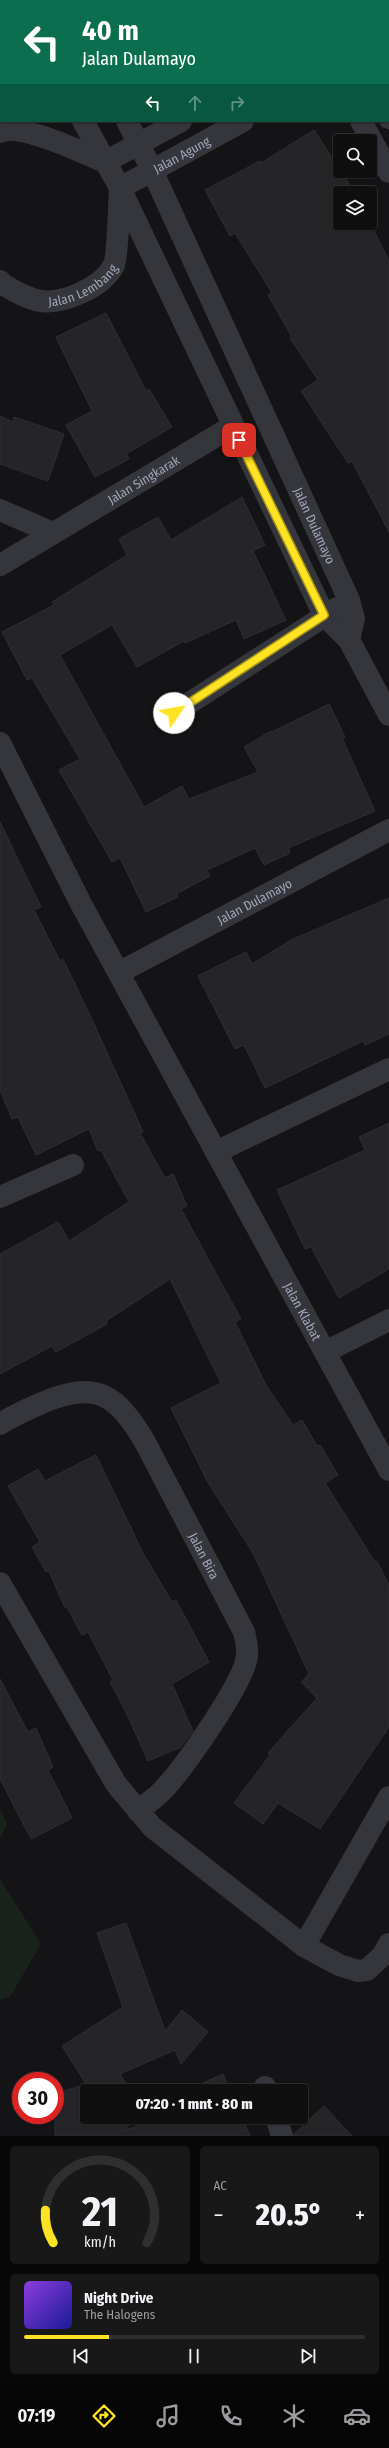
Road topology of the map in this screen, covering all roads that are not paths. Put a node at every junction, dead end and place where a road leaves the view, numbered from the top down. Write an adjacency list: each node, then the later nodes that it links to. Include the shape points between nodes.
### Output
1 (85, 122): 8 (street)
2 (128, 122): 7 (street)
3 (179, 122): 7 (street)
4 (241, 122): 9 (street, Jalan Agung)
5 (362, 122): 10 (street)
6 (0, 132): 8 (street, via 5,129 38,133)
7 (139, 143): 8 (street); 9 (street)
8 (105, 162): 11 (street)
9 (152, 170): 11 (street, Jalan Agung); 17 (street, Jalan Dulamayo)
10 (389, 172)
11 (120, 188): 12 (street, Jalan Lembang, via 114,265 98,285 70,298 40,301 5,286); 13 (street)
12 (0, 281)
13 (233, 426): 15 (street, Jalan Singkarak); 18 (street)
14 (0, 510): 15 (street)
15 (53, 533): 16 (street, Jalan Singkarak)
16 (0, 564)
17 (349, 600): 18 (street); 19 (street, Jalan Dulamayo, via 354,619)
18 (324, 615): 19 (street); 20 (street)
19 (349, 640): 21 (street)
20 (174, 713)
21 (389, 715)
22 (0, 743): 24 (street, Jalan Klabat, via 80,902)
23 (389, 830): 24 (street, Jalan Dulamayo)
24 (120, 972): 26 (street, Jalan Klabat)
25 (389, 1069): 26 (street)
26 (216, 1152): 30 (street, Jalan Klabat)
27 (73, 1166): 28 (street)
28 (1, 1195)
29 (389, 1320): 30 (street)
30 (325, 1352): 32 (street, Jalan Klabat)
31 (0, 1424): 36 (street, Jalan Bira, via 63,1394 86,1390 110,1399 120,1407 132,1420 145,1442 244,1632 247,1658 232,1691 180,1770 163,1790)
32 (384, 1446): 33 (street, Jalan Klabat)
33 (389, 1470)
34 (0, 1583): 36 (street, via 91,1743 116,1784)
35 (389, 1797): 38 (street)
36 (138, 1811): 38 (street, via 171,1844)
37 (389, 1944): 38 (street, via 373,1965 367,1970 358,1971 339,1965)
38 (304, 1946)
39 (278, 2124): 40 (street)
40 (282, 2136)

